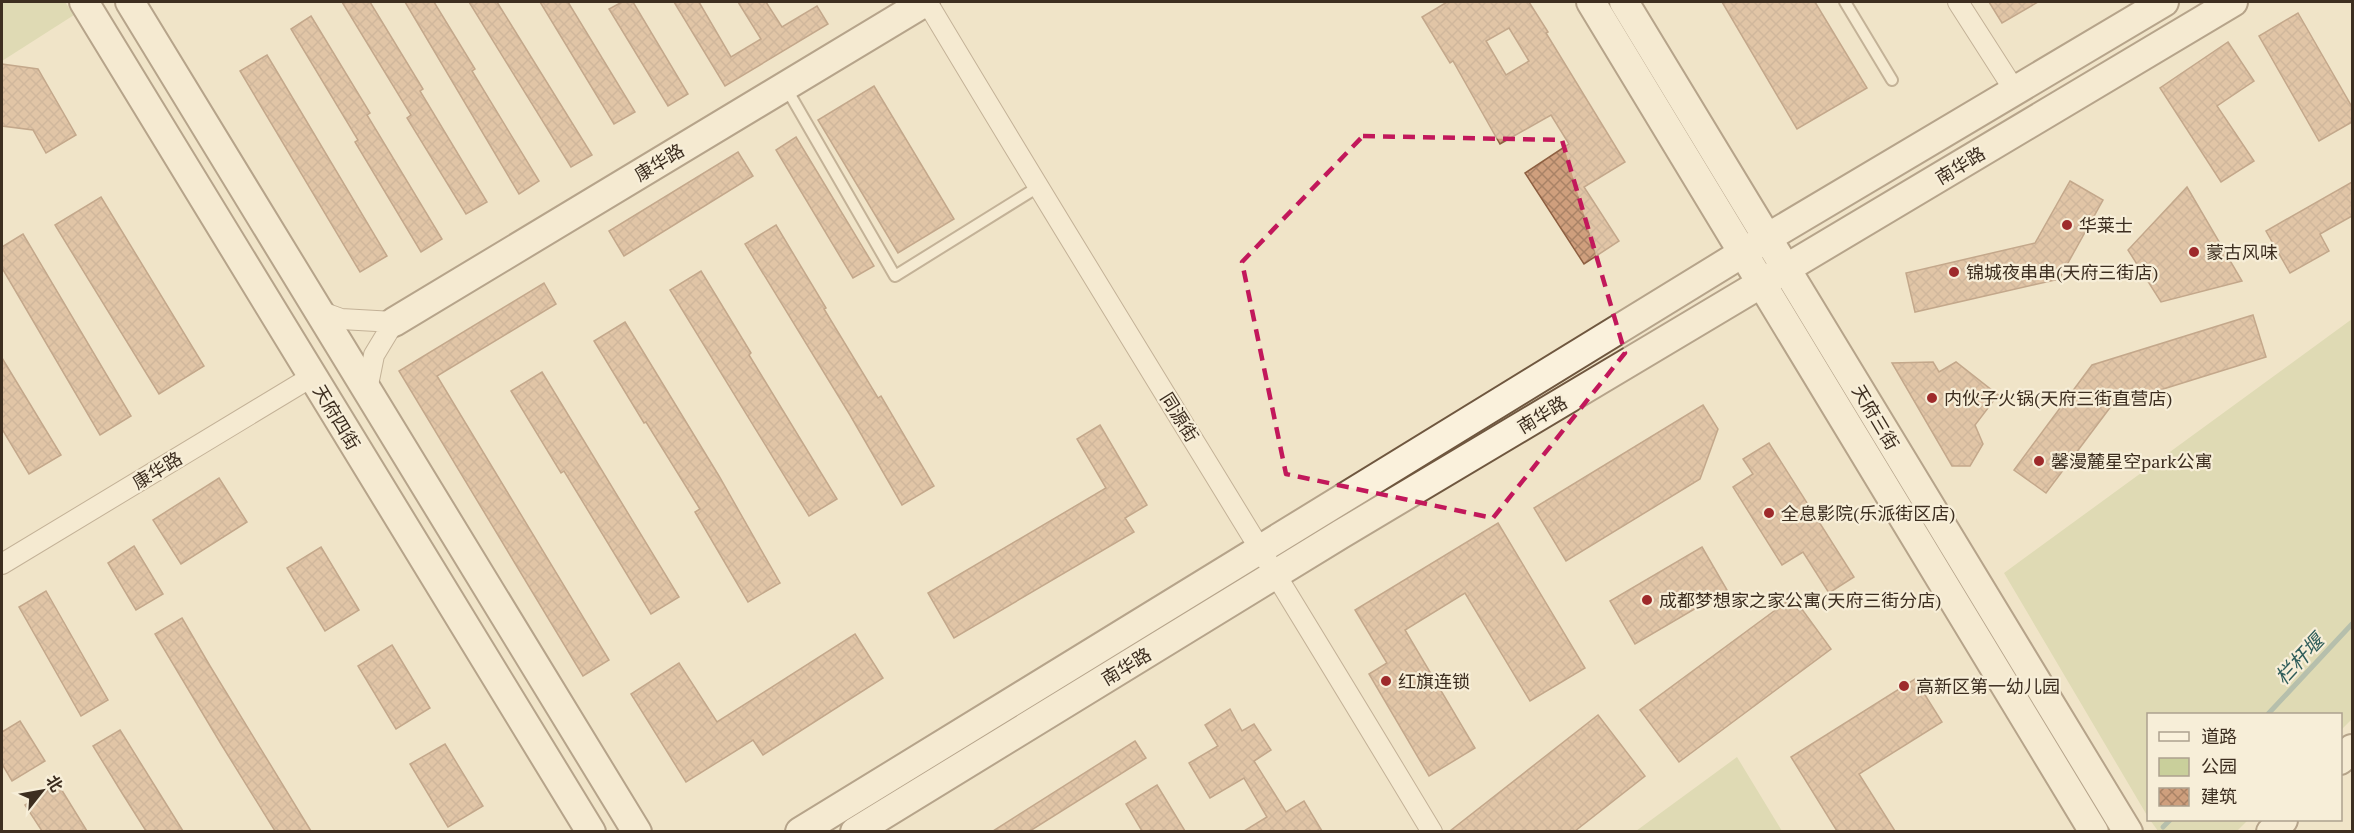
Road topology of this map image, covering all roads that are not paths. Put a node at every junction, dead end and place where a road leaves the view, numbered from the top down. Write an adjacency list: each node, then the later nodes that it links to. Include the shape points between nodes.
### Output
1 (84, 2): 20 (main road, 天府四街)
2 (130, 2): 18 (main road)
3 (926, 2): 11 (main road, 康华路); 13 (street, 同源街)
4 (1592, 2): 15 (main road, 天府三街)
5 (1624, 2): 14 (main road, 天府三街)
6 (1845, 2): 10 (lane)
7 (1958, 2): 12 (street)
8 (2164, 2): 12 (main road, 南华路)
9 (2233, 2): 16 (main road, 南华路)
10 (1892, 80)
11 (784, 86): 13 (lane, via 895,276); 19 (main road, 康华路)
12 (2015, 91): 14 (main road, 南华路)
13 (1038, 187): 22 (street, 同源街)
14 (1767, 238): 15 (main road, 南华路); 16 (main road, 天府三街)
15 (1744, 254): 17 (main road, 天府三街); 22 (main road, 南华路)
16 (1786, 269): 17 (main road, 南华路); 25 (main road, 天府三街)
17 (1761, 282): 24 (main road, 南华路); 31 (main road, 天府三街)
18 (319, 311): 19 (street, via 341,319); 21 (main road)
19 (394, 322): 21 (street, via 374,355)
20 (313, 376): 23 (street, 康华路); 26 (main road, 天府四街)
21 (367, 390): 27 (main road)
22 (1261, 548): 24 (street, 同源街); 28 (main road, 南华路)
23 (2, 564)
24 (1277, 574): 29 (main road, 南华路); 30 (street, 同源街)
25 (2125, 826)
26 (591, 831)
27 (637, 831)
28 (800, 831)
29 (855, 831)
30 (1432, 831)
31 (2094, 831)

